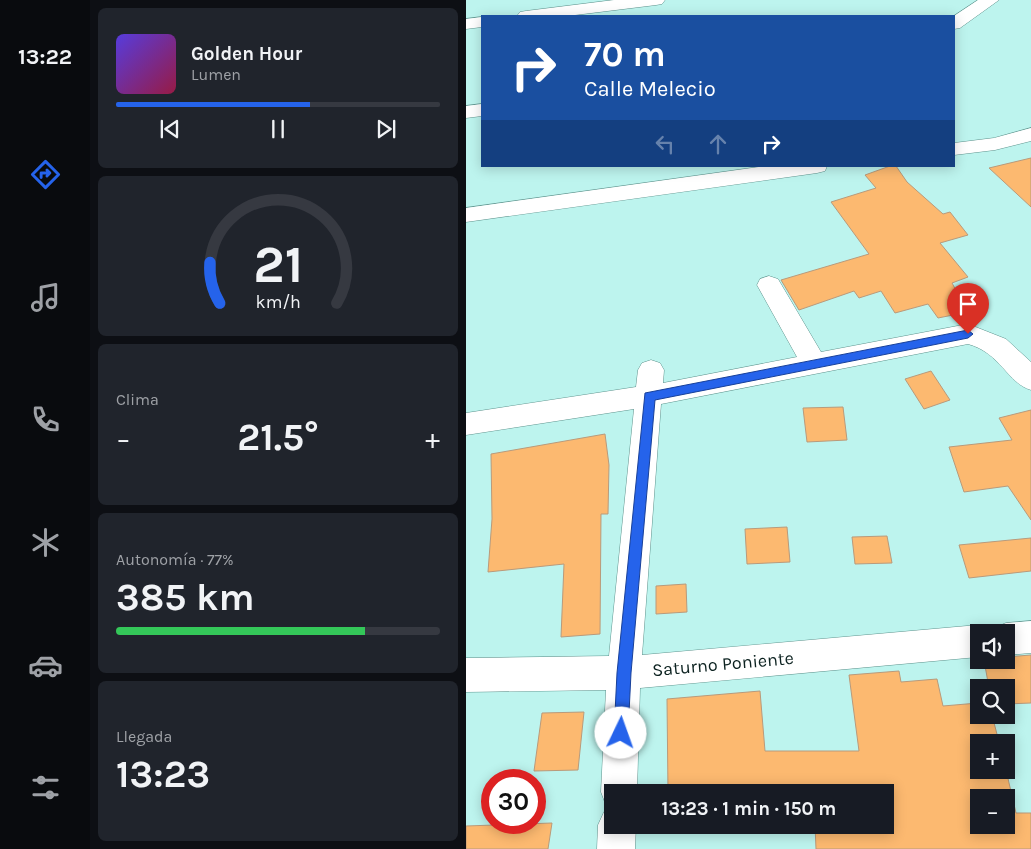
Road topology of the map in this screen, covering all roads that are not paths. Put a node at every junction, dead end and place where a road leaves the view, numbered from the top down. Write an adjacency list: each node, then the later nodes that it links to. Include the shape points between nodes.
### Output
1 (656, 0): 3 (street)
2 (990, 0): 5 (street)
3 (534, 15)
4 (481, 22): 6 (street)
5 (955, 23)
6 (466, 24)
7 (481, 110): 8 (street)
8 (466, 112)
9 (1031, 134): 10 (street, via 995,144)
10 (955, 149)
11 (800, 167): 12 (street)
12 (717, 172): 13 (street)
13 (466, 215)
14 (769, 285): 15 (street)
15 (816, 365): 16 (street, via 968,334 989,338); 17 (street)
16 (1031, 380)
17 (650, 383): 18 (street); 22 (street)
18 (466, 424)
19 (1031, 637): 20 (street)
20 (1015, 638)
21 (970, 642): 22 (street, Saturno Poniente)
22 (624, 673): 23 (street, Saturno Poniente); 24 (street)
23 (466, 675)
24 (619, 784)
25 (617, 834): 26 (street)
26 (616, 849)

